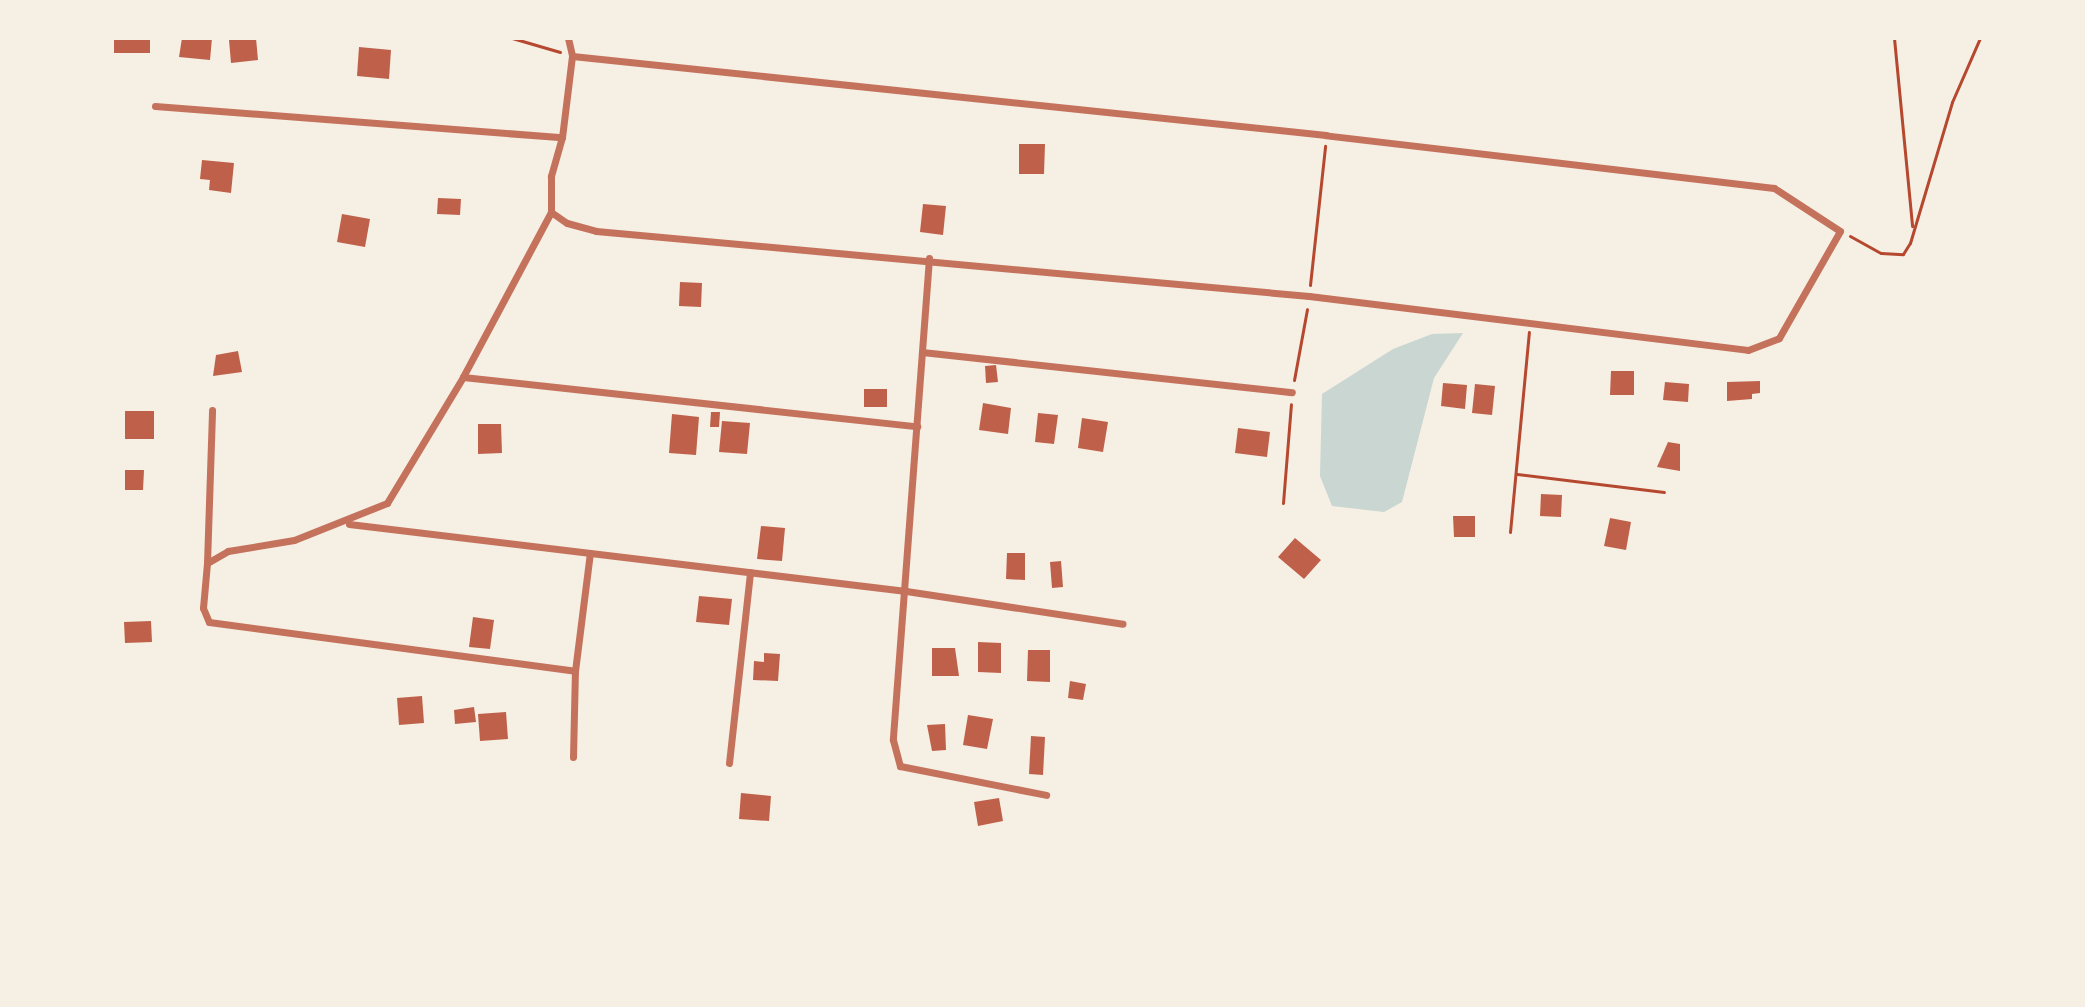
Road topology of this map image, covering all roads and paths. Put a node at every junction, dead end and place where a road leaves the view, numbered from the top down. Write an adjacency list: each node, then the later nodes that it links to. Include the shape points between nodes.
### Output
1 (512, 38): 5 (path)
2 (568, 38): 5 (street)
3 (1894, 38): 10 (path)
4 (1980, 38): 10 (path, via 1952,102)
5 (572, 56): 7 (street); 8 (street)
6 (155, 106): 8 (street)
7 (1326, 135): 11 (street, via 1774,188); 13 (path)
8 (562, 137): 9 (street, via 551,176)
9 (551, 212): 12 (street, via 596,231); 16 (street)
10 (1913, 229): 11 (path, via 1903,254 1881,253)
11 (1840, 231): 14 (street, via 1779,338 1748,350)
12 (929, 258): 13 (street); 15 (street)
13 (1309, 296): 14 (street); 17 (path)
14 (1530, 326): 20 (path)
15 (922, 352): 17 (street); 19 (street)
16 (463, 377): 19 (street); 23 (street, via 387,503)
17 (1292, 392): 22 (path)
18 (212, 410): 26 (street)
19 (917, 426): 28 (street)
20 (1516, 474): 21 (path); 24 (path)
21 (1664, 492)
22 (1283, 503)
23 (346, 523): 25 (street); 26 (street, via 294,540 228,551)
24 (1510, 532)
25 (590, 553): 27 (street); 30 (street)
26 (207, 563): 30 (street, via 203,608 209,622)
27 (750, 572): 28 (street); 32 (street)
28 (906, 591): 29 (street); 33 (street, via 893,740 900,766)
29 (1123, 624)
30 (575, 671): 31 (street)
31 (573, 757)
32 (729, 763)
33 (1046, 795)

